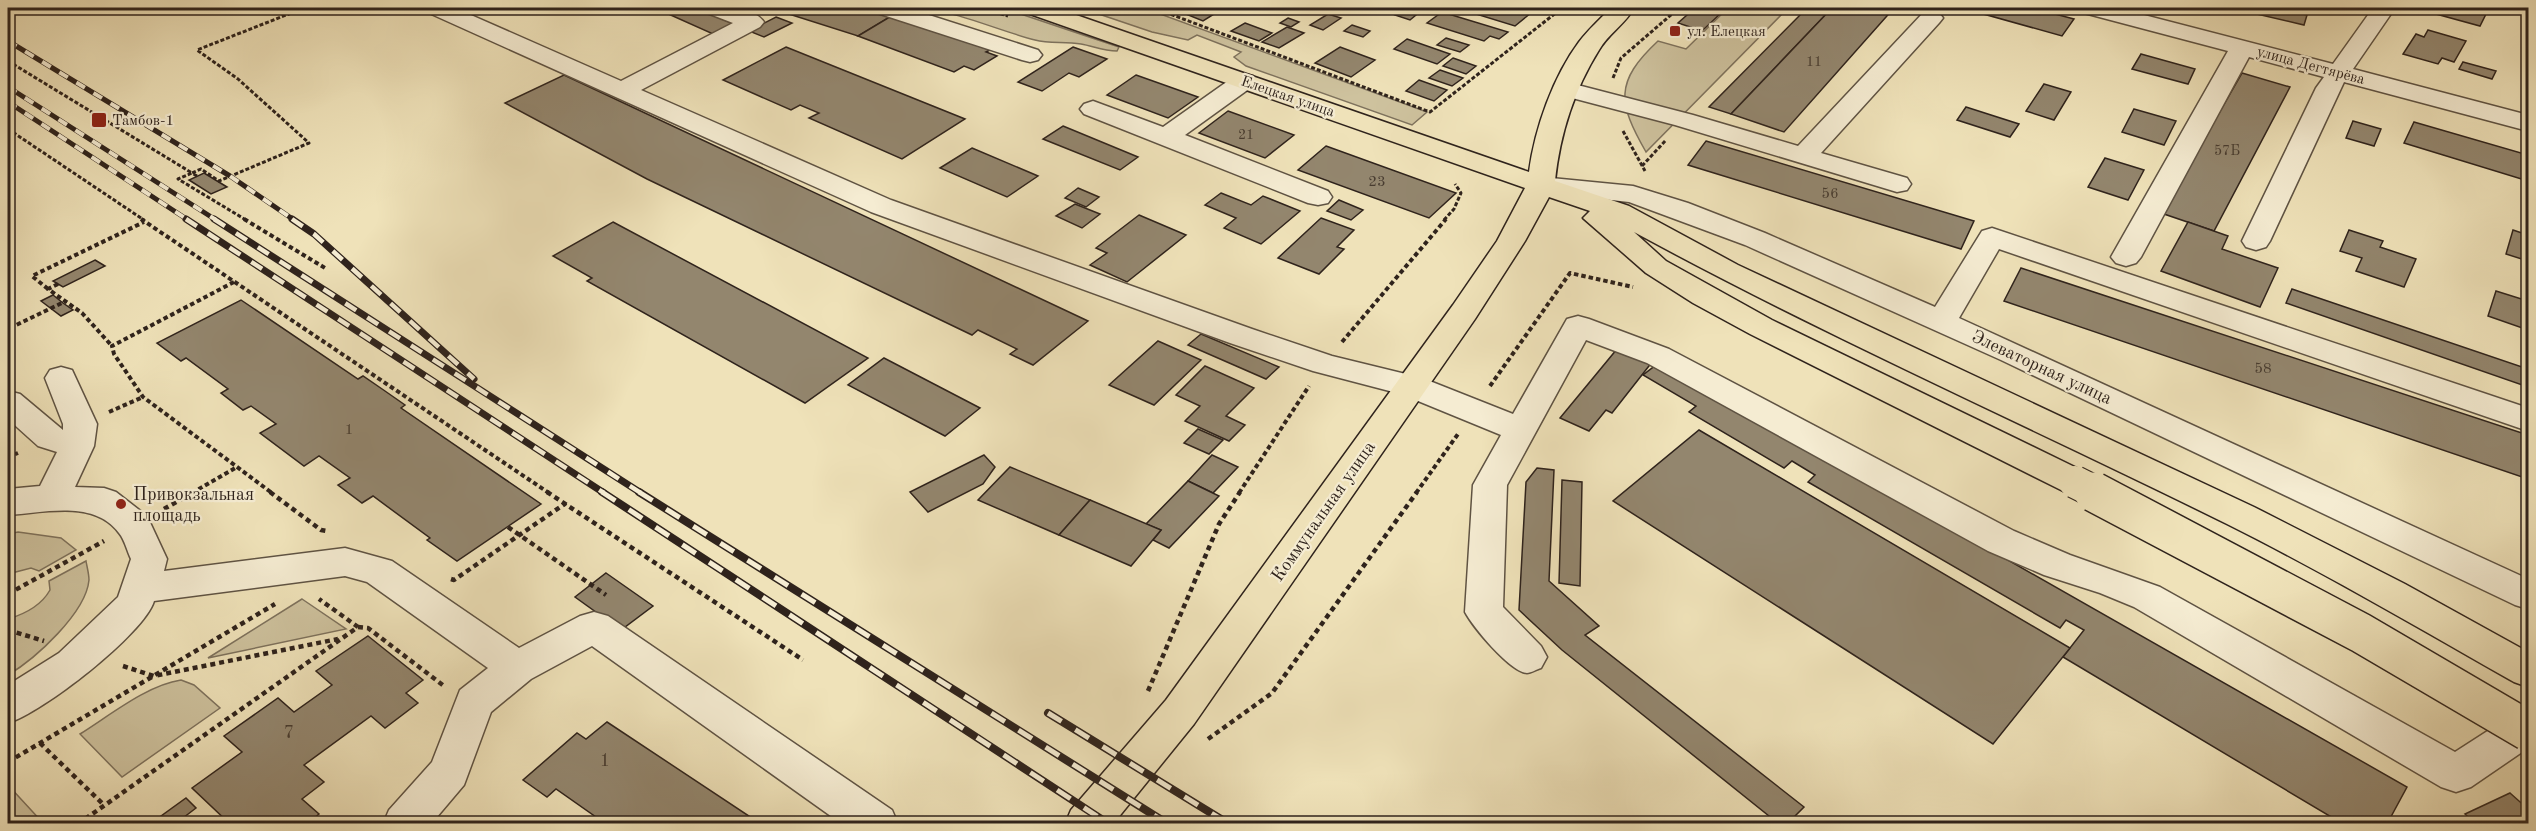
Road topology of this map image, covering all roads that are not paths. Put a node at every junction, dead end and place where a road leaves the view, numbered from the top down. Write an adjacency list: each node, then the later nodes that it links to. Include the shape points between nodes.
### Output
1 (437, 8): 14 (street)
2 (715, 8): 14 (street, via 752,22)
3 (885, 8): 10 (street)
4 (1623, 8): 13 (main road, via 1589,45)
5 (2092, 8): 9 (street, улица Дегтярёва)
6 (2384, 8): 11 (street)
7 (1026, 13): 12 (main road, Елецкая улица)
8 (1931, 18): 18 (street)
9 (2242, 47): 11 (street, улица Дегтярёва); 23 (street)
10 (1030, 55)
11 (2341, 73): 16 (street, улица Дегтярёва); 22 (street, via 2328,88)
12 (1244, 81): 17 (street); 20 (main road, Елецкая улица)
13 (1566, 89): 18 (street); 20 (main road, via 1552,125)
14 (622, 90): 26 (street, via 881,206 1324,364)
15 (1093, 109): 17 (street)
16 (2529, 123)
17 (1166, 137): 21 (street)
18 (1803, 156): 19 (street)
19 (1897, 184)
20 (1541, 185): 24 (street, Элеваторная улица, via 1624,192 1661,203 1755,239); 26 (main road, Коммунальная улица, via 1512,241); 37 (main road, via 1619,212 1728,271 2102,448 2392,594); 40 (main road, bridge, via 1609,225 1656,267 1704,296 2215,553)
21 (1318, 197)
22 (2256, 241)
23 (2126, 257)
24 (1942, 321): 28 (street, via 1992,237); 34 (street, Элеваторная улица)
25 (61, 378): 30 (street, via 80,424)
26 (1411, 386): 29 (street); 43 (main road, Коммунальная улица, via 1180,712)
27 (8, 402): 30 (street, via 50,438)
28 (2529, 420)
29 (1521, 430): 35 (street, via 1490,485 1484,612); 39 (street, via 1578,326 1658,356 2001,541 2147,597 2456,774)
30 (77, 446): 31 (street)
31 (52, 498): 32 (street); 33 (street, via 104,501 134,525 149,559)
32 (8, 502)
33 (140, 588): 36 (street, via 345,562 379,571); 38 (street, via 134,604 73,664)
34 (2529, 595)
35 (1527, 657)
36 (518, 668): 41 (street, via 474,702 449,772); 42 (street, via 594,627)
37 (2529, 671)
38 (8, 706)
39 (2529, 726)
40 (2529, 731)
41 (405, 824)
42 (877, 824)
43 (1086, 824)

